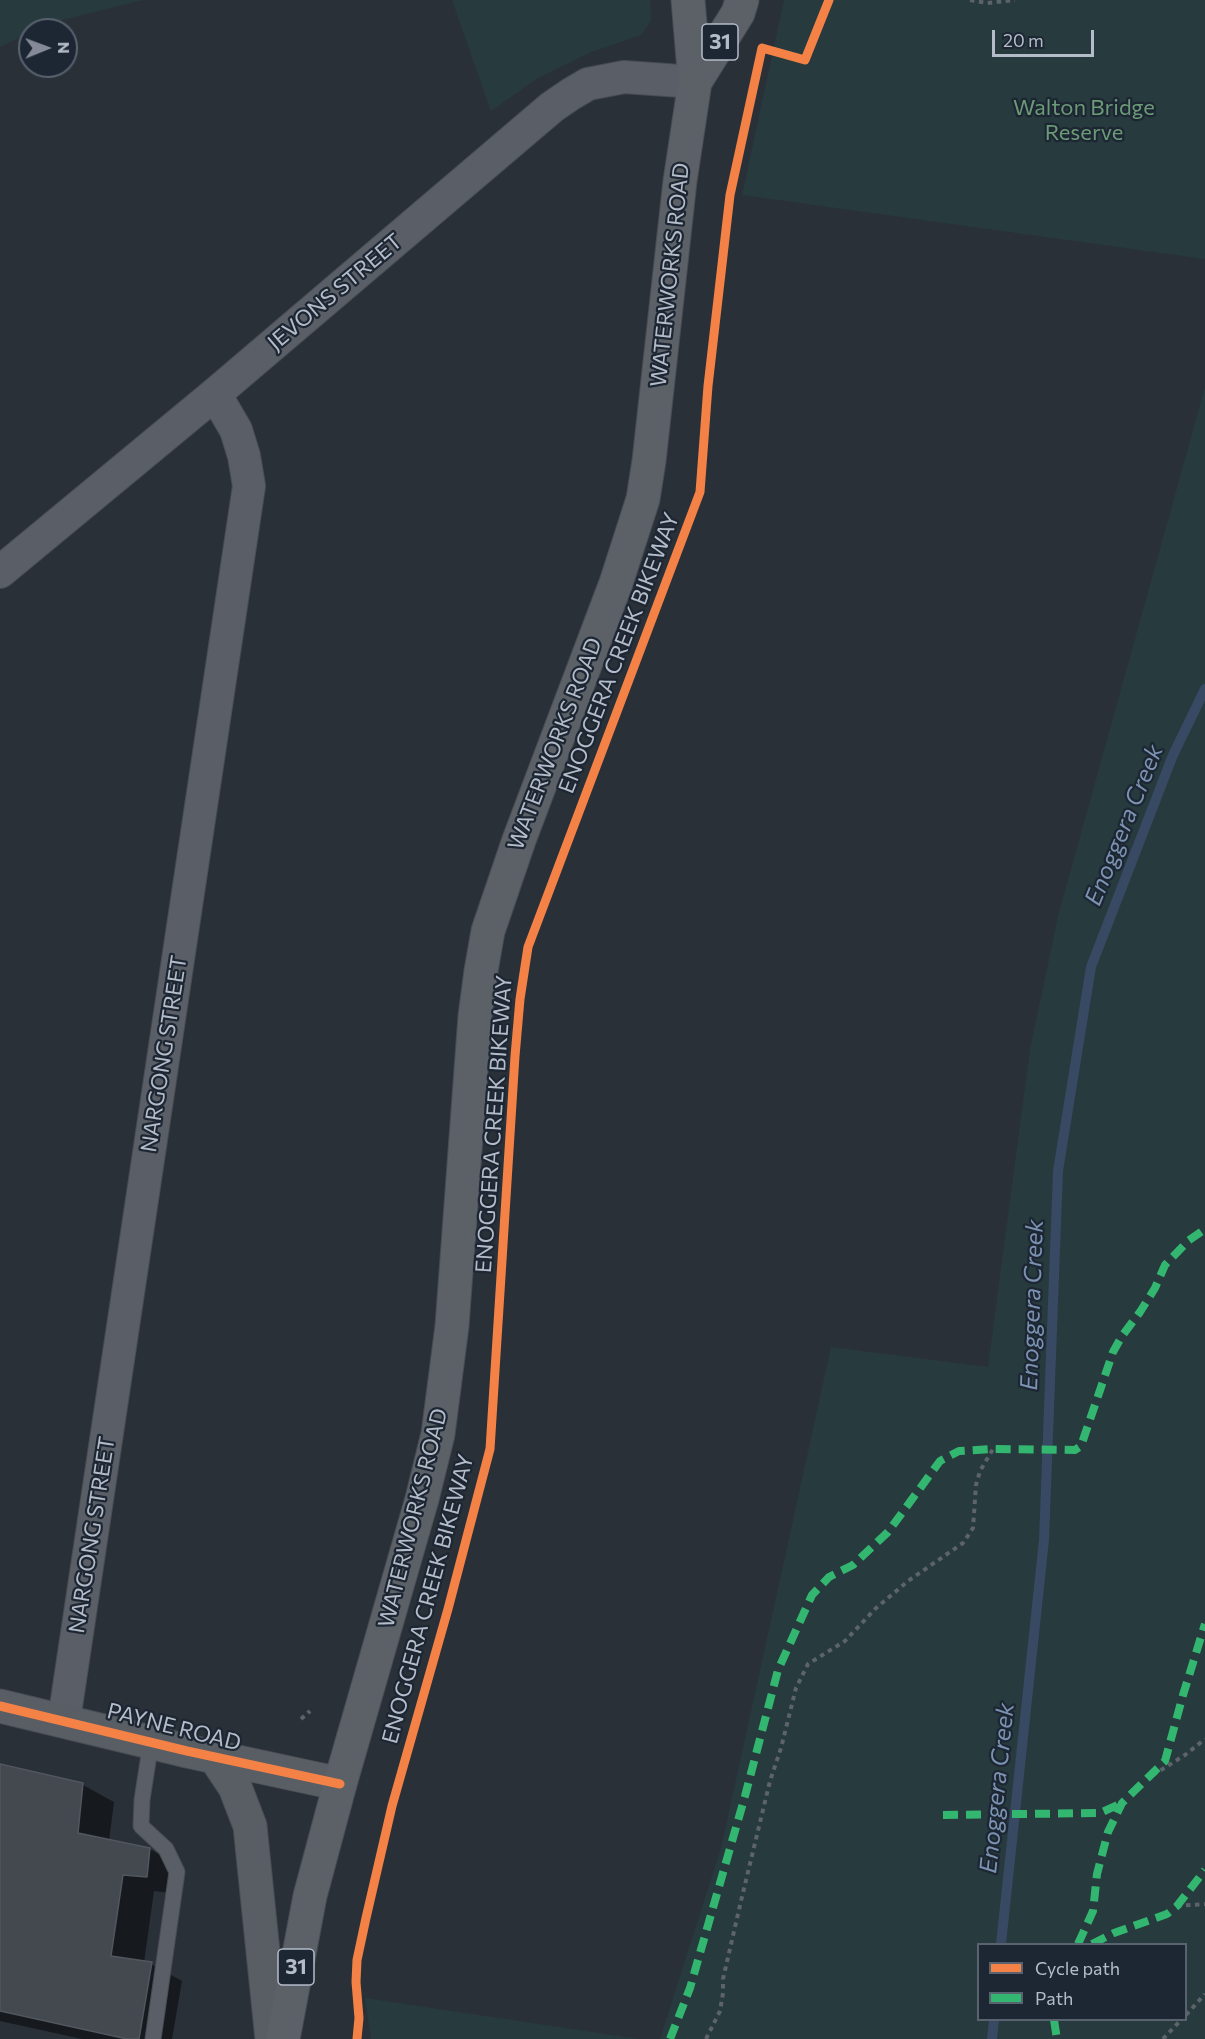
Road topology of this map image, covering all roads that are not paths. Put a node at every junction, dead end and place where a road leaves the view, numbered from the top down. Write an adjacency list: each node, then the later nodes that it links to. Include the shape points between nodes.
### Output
1 (688, 0): 3 (main road, WATERWORKS ROAD / 31)
2 (742, 0): 3 (main road, WATERWORKS ROAD / 31)
3 (695, 82): 4 (street, JEVONS STREET, via 624,77 588,84 571,93); 10 (main road, WATERWORKS ROAD / 31, via 643,499 489,931 475,1016 452,1326 438,1434)
4 (215, 394): 5 (street, JEVONS STREET); 7 (street, NARGONG STREET, via 236,430 249,486)
5 (0, 572)
6 (0, 1706): 7 (main road, PAYNE ROAD)
7 (64, 1720): 8 (main road, PAYNE ROAD)
8 (151, 1742): 9 (main road, PAYNE ROAD); 11 (lane, via 141,1826 166,1849 177,1872)
9 (215, 1757): 10 (main road, PAYNE ROAD); 12 (main road, via 235,1787 250,1826)
10 (340, 1784): 13 (main road, WATERWORKS ROAD / 31, via 308,1905)
11 (153, 2039)
12 (272, 2039)
13 (283, 2039)

